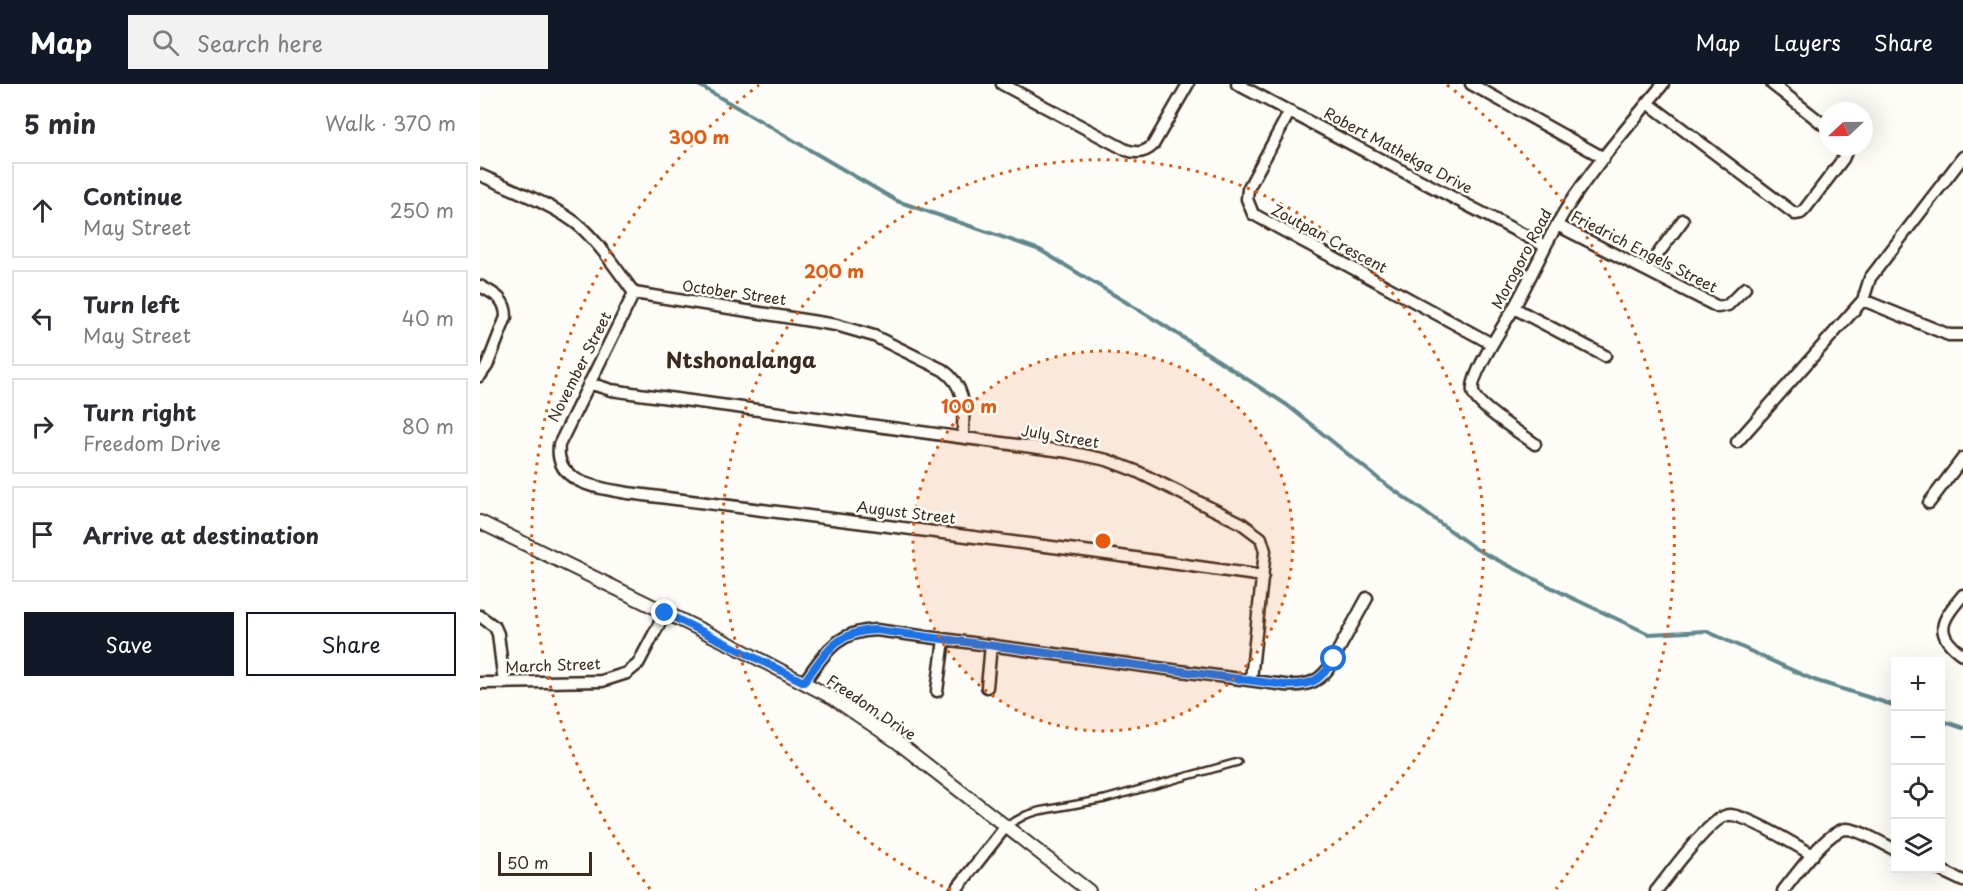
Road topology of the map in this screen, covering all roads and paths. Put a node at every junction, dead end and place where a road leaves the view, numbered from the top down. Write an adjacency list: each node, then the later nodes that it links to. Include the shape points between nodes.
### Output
1 (1002, 84): 2 (street, via 1135,153 1149,149 1156,141)
2 (1188, 84)
3 (1237, 84): 8 (street, Robert Mathekga Drive)
4 (1471, 84): 12 (street)
5 (1663, 84): 7 (street, Morogoro Road)
6 (1772, 84): 9 (street)
7 (1648, 103): 10 (street, via 1795,214 1802,213); 12 (street, Morogoro Road)
8 (1290, 111): 16 (street, Robert Mathekga Drive); 24 (street, Zoutpan Crescent, via 1248,189 1253,214)
9 (1819, 121)
10 (1844, 156)
11 (1963, 157): 21 (street, via 1870,278)
12 (1604, 158): 15 (street, Morogoro Road)
13 (480, 175): 20 (street, via 554,210 581,228)
14 (1683, 220): 17 (street)
15 (1557, 225): 16 (street, Morogoro Road); 17 (street, Friedrich Engels Street)
16 (1545, 246): 22 (street, Morogoro Road)
17 (1646, 270): 19 (street, Friedrich Engels Street, via 1718,307 1728,305)
18 (480, 286): 26 (street, via 502,301 506,317)
19 (1744, 288)
20 (634, 293): 27 (street, November Street); 28 (street, October Street, via 807,319 874,336 943,370 957,383 963,400)
21 (1863, 300): 23 (street, via 1949,335); 29 (street)
22 (1514, 308): 24 (street, Morogoro Road); 25 (street)
23 (1963, 335)
24 (1492, 344): 30 (street, Morogoro Road, via 1474,379 1473,393 1482,405)
25 (1605, 356)
26 (480, 376)
27 (589, 384): 28 (street, July Street); 31 (street, November Street, via 561,438)
28 (963, 437): 35 (street, July Street, via 1090,456 1137,471 1258,534 1264,544)
29 (1737, 442)
30 (1535, 444)
31 (559, 457): 35 (street, August Street, via 572,477 607,489)
32 (1963, 458): 33 (street)
33 (1929, 503)
34 (480, 522): 38 (street, Freedom Drive)
35 (1263, 576): 43 (street, July Street)
36 (1963, 595): 42 (street, via 1945,618 1942,629 1948,642)
37 (1367, 598): 43 (street, via 1328,669 1316,681 1297,686)
38 (665, 613): 44 (street, Freedom Drive); 46 (street, March Street, via 638,664 627,673 602,681)
39 (480, 616): 46 (street, via 498,634)
40 (944, 640): 41 (street); 44 (street, via 876,630 857,632 830,647); 48 (street)
41 (991, 645): 43 (street); 47 (street)
42 (1963, 655)
43 (1251, 679)
44 (804, 682): 50 (street, Freedom Drive, via 864,718)
45 (480, 683): 46 (street, March Street)
46 (504, 683)
47 (987, 687)
48 (937, 690)
49 (1238, 762): 50 (lane, via 1104,799 1032,813)
50 (1006, 826): 55 (street); 56 (street, Freedom Drive)
51 (1891, 848): 52 (street, via 1847,829 1836,833)
52 (1812, 855): 57 (street, via 1784,838 1727,815 1706,830); 58 (street)
53 (1945, 873): 54 (street)
54 (1963, 882)
55 (955, 891)
56 (1089, 891)
57 (1656, 891)
58 (1783, 891)

